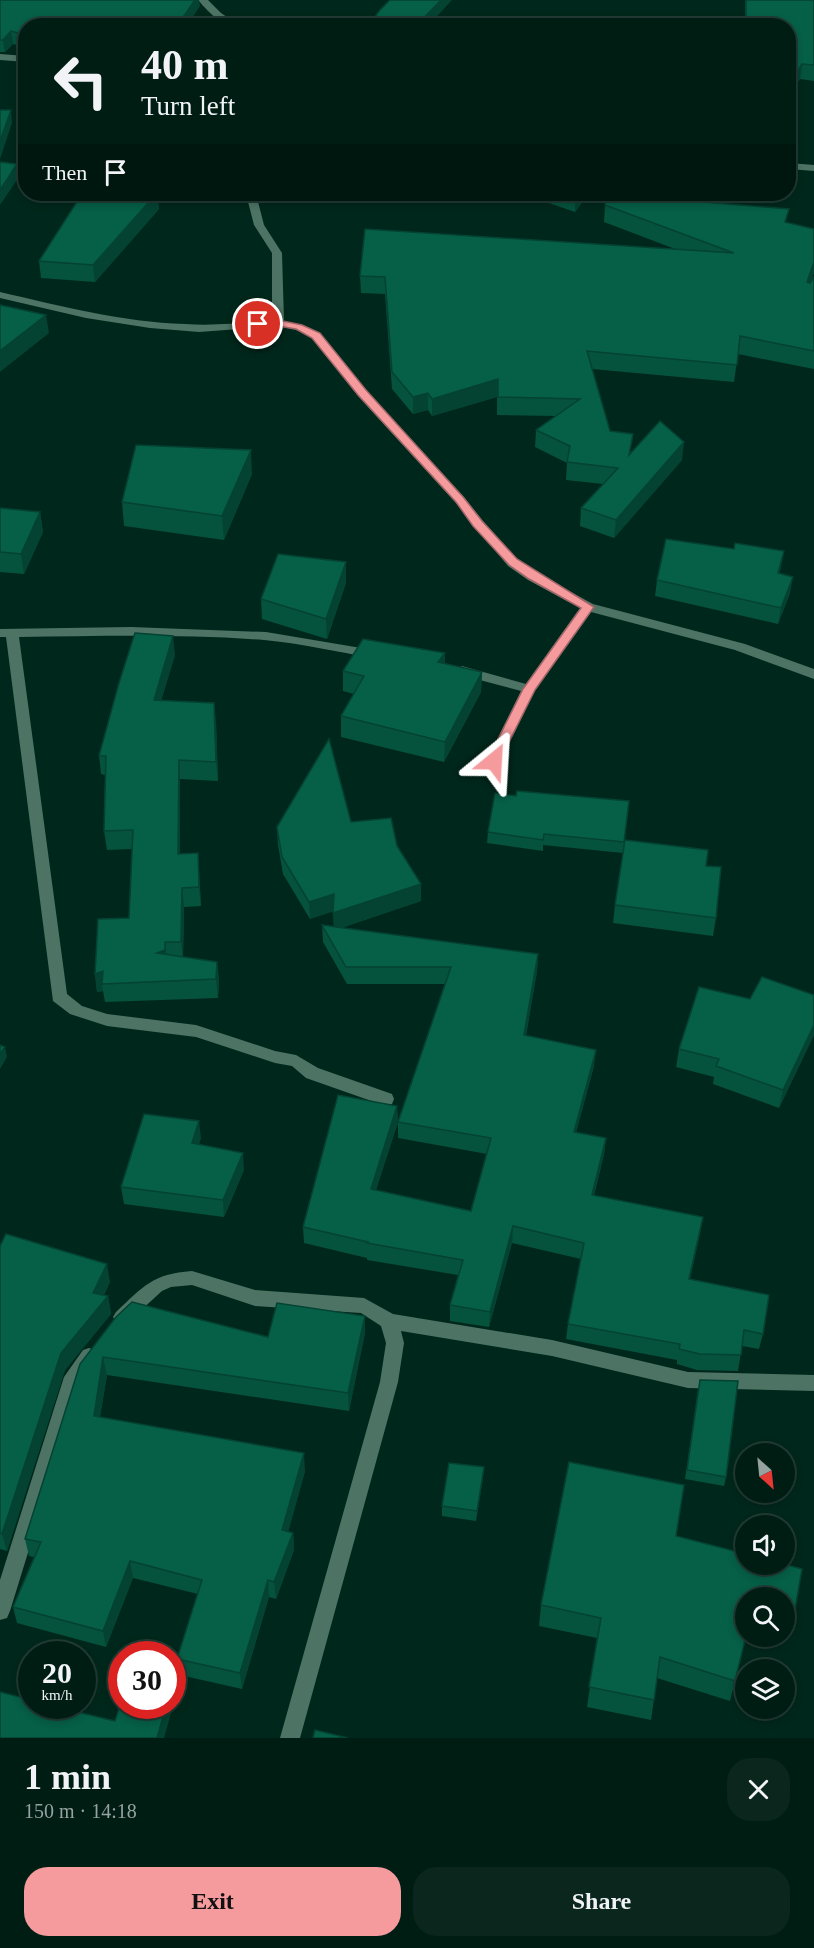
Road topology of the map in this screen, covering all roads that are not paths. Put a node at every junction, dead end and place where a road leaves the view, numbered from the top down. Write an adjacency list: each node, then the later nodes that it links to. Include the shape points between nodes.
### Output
1 (202, 0): 2 (street)
2 (223, 18)
3 (0, 57): 4 (street)
4 (18, 58)
5 (796, 167): 6 (street)
6 (814, 168)
7 (253, 201): 9 (street, via 259,225 277,253)
8 (0, 295): 9 (street, via 126,323 217,328)
9 (278, 323): 10 (street, via 316,335 362,393 513,562)
10 (588, 607): 14 (street, via 740,646); 15 (street)
11 (6, 633): 12 (street, via 130,631 267,636); 17 (street, via 59,997 76,1010 107,1020 196,1031 296,1061 312,1073)
12 (381, 656)
13 (452, 668): 15 (street)
14 (814, 674)
15 (529, 689): 16 (street)
16 (494, 761)
17 (386, 1099)
18 (389, 1321): 19 (street, via 364,1306 255,1298 192,1278 156,1286); 21 (street, via 552,1348 688,1380); 23 (street, via 395,1342 389,1382)
19 (111, 1328)
20 (98, 1344): 22 (street, via 73,1377)
21 (814, 1383)
22 (0, 1611)
23 (290, 1738)

